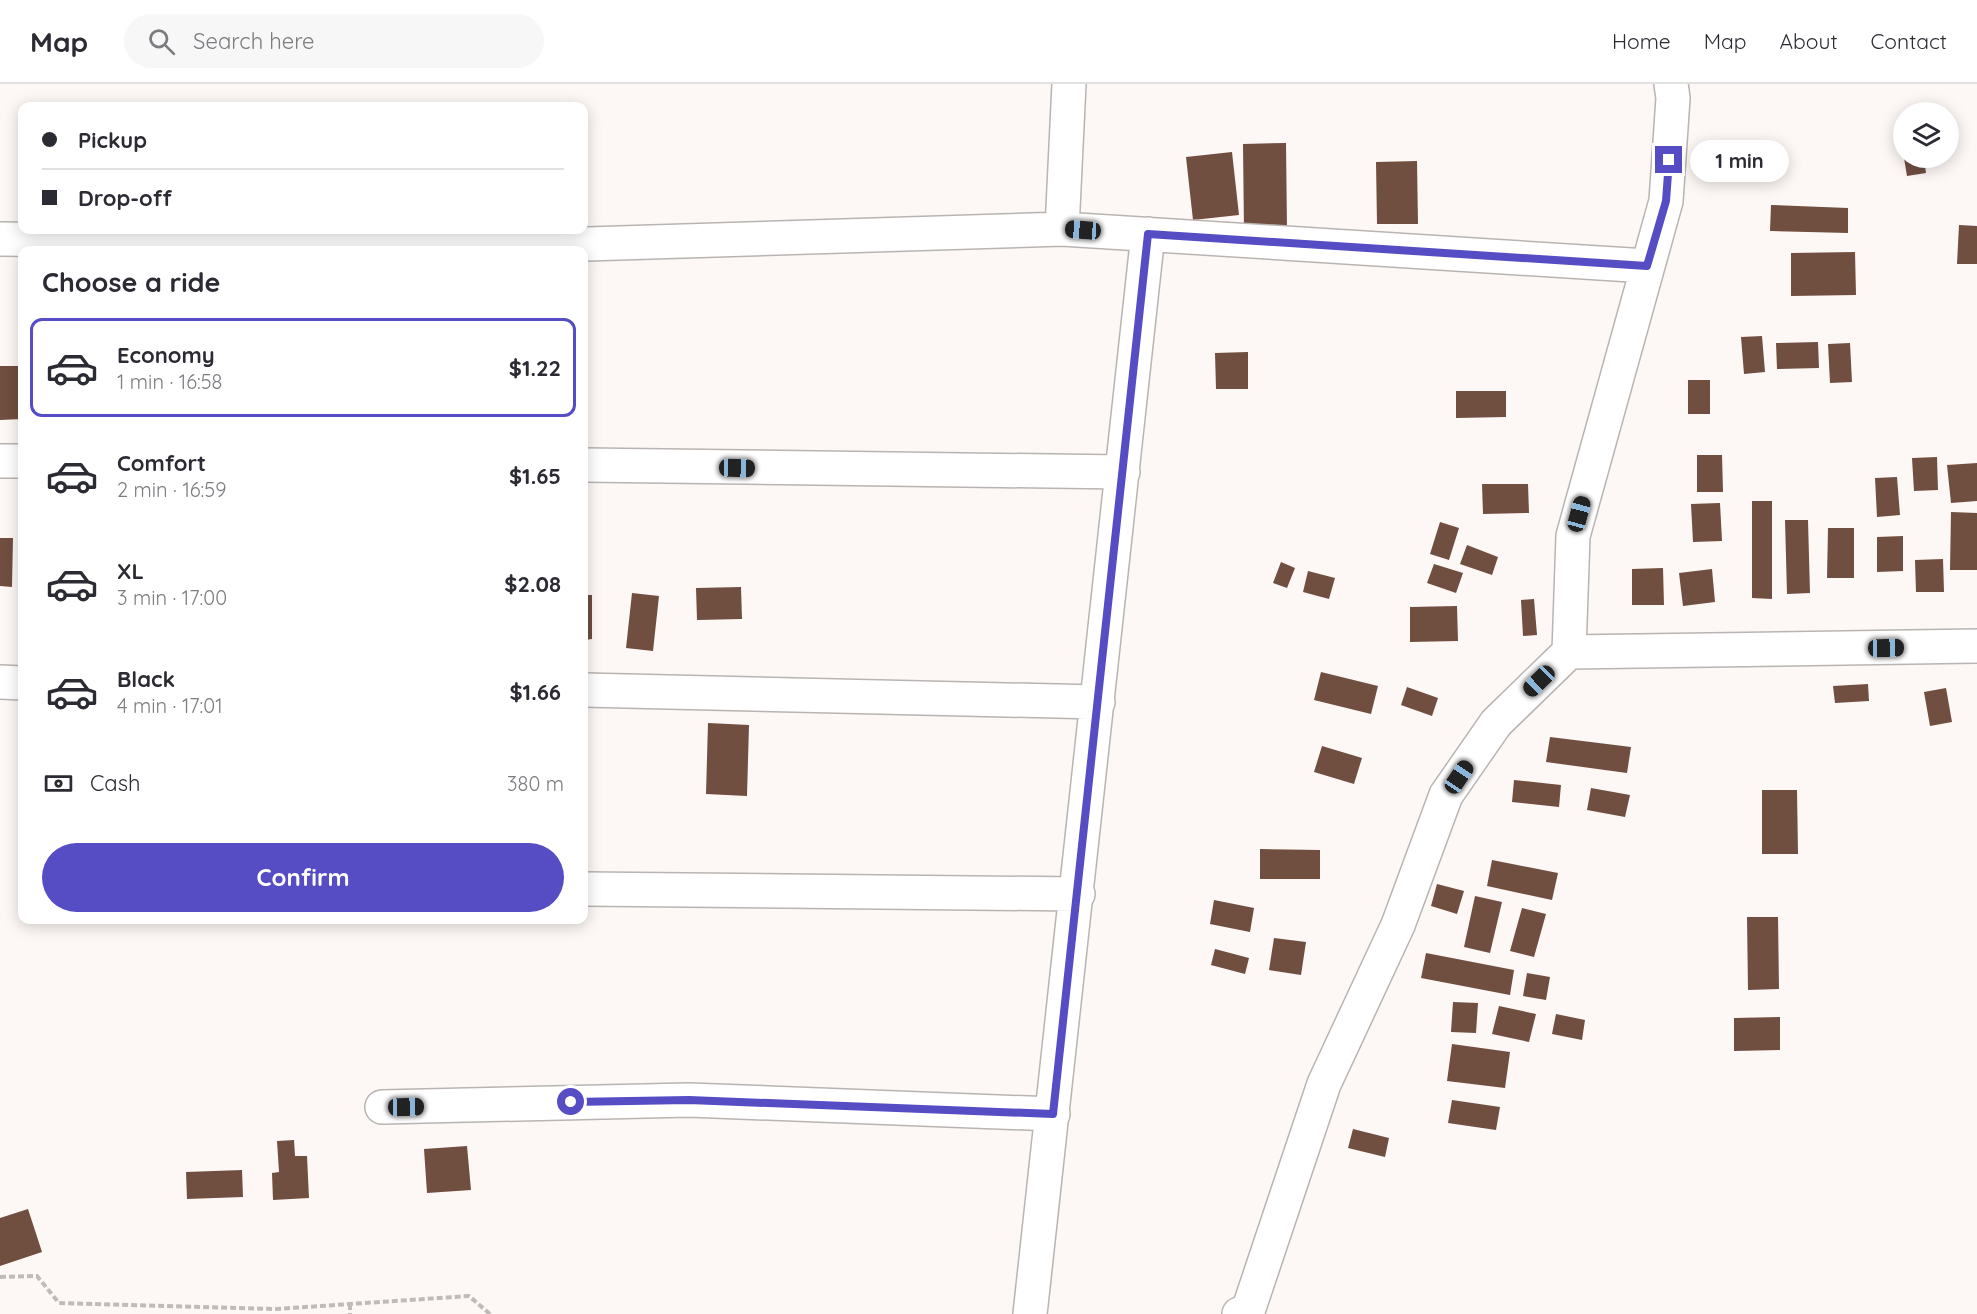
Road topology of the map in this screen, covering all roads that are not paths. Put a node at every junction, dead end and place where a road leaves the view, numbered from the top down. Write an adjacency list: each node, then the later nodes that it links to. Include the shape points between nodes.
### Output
1 (1069, 84): 3 (street)
2 (1671, 84): 6 (street, via 1666,201)
3 (1062, 229): 4 (street); 5 (street, via 523,246)
4 (1148, 234): 6 (street); 10 (street)
5 (0, 240)
6 (1647, 266): 12 (street, via 1573,536)
7 (0, 461): 8 (street)
8 (18, 461)
9 (588, 465): 10 (street)
10 (1123, 472): 16 (street)
11 (1977, 646): 12 (street)
12 (1569, 652): 22 (street, via 1496,723 1446,795 1398,925 1324,1084 1248,1311)
13 (0, 682): 14 (street)
14 (18, 682)
15 (588, 690): 16 (street)
16 (1098, 702): 18 (street)
17 (588, 889): 18 (street)
18 (1078, 894): 20 (street)
19 (382, 1107): 20 (street, via 689,1100)
20 (1053, 1114): 21 (street)
21 (1030, 1314)
22 (1239, 1314)

